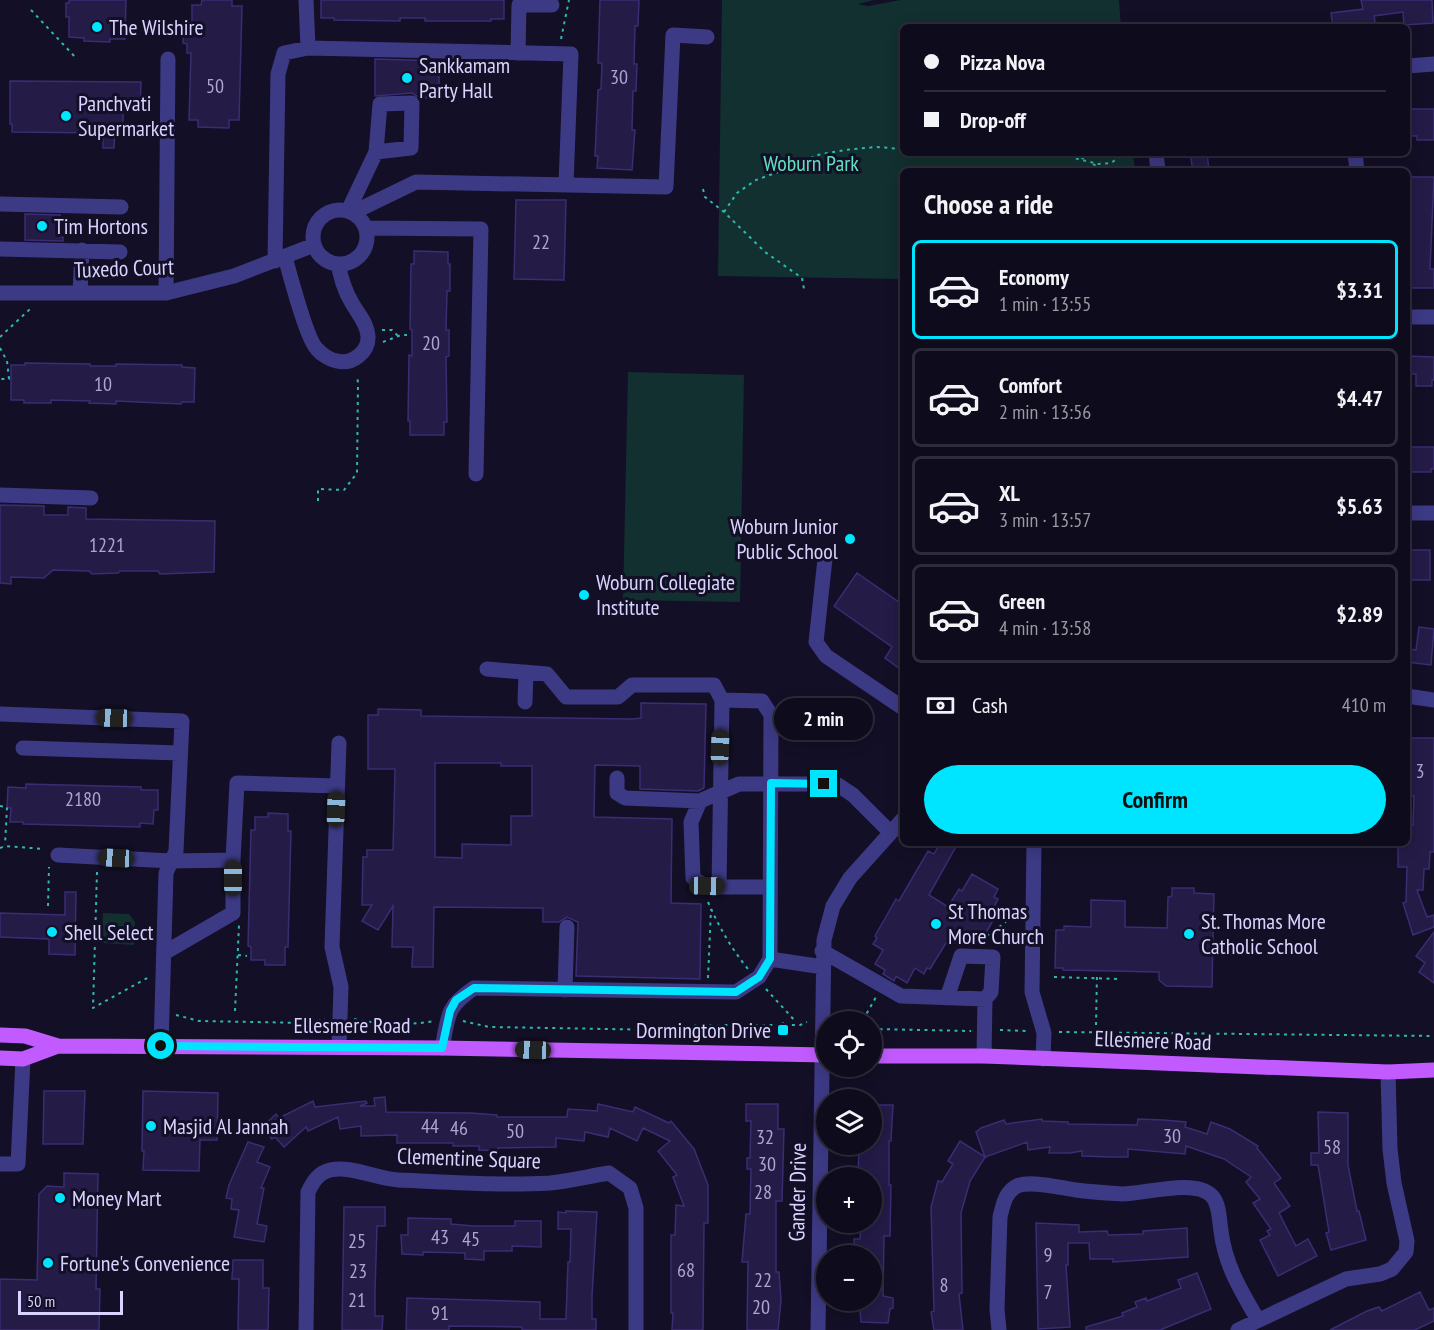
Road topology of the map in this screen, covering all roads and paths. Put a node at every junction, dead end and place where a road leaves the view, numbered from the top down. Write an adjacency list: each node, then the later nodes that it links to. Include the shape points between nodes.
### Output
1 (306, 0): 6 (street)
2 (569, 0): 8 (path)
3 (552, 5): 7 (street, via 519,5)
4 (31, 10): 9 (path)
5 (707, 37): 20 (street, via 673,35 666,187)
6 (308, 48): 7 (street); 31 (street, via 284,53 278,74)
7 (518, 53): 8 (street)
8 (556, 53): 20 (street, via 571,54)
9 (76, 58)
10 (168, 59): 36 (street)
11 (1434, 64): 12 (street)
12 (1410, 66)
13 (900, 149): 25 (path, via 876,147 817,155 756,180 736,193)
14 (376, 152): 24 (street)
15 (1065, 156): 18 (path)
16 (1079, 156): 18 (path)
17 (1121, 156): 18 (path, via 1112,163)
18 (1088, 162): 19 (path)
19 (1099, 168)
20 (566, 184): 24 (street, via 416,182)
21 (703, 189): 25 (path, via 705,197)
22 (0, 204): 23 (street)
23 (121, 207)
24 (350, 212): 26 (street); 27 (street, via 332,211 322,216 313,234)
25 (724, 212): 33 (path, via 765,252 802,278)
26 (366, 228): 32 (street, via 364,249 357,257); 48 (street, via 481,229)
27 (314, 245): 31 (street, Tuxedo Court); 32 (street, via 327,261)
28 (0, 249): 29 (street)
29 (82, 250): 30 (street); 34 (street)
30 (120, 252)
31 (280, 259): 32 (street, via 312,344 336,361 345,361 365,350 368,337 343,285); 36 (street, Tuxedo Court, via 234,276)
32 (338, 264)
33 (804, 289)
34 (80, 292): 35 (street, Tuxedo Court); 36 (street, Tuxedo Court)
35 (0, 293)
36 (166, 293)
37 (30, 309): 43 (path)
38 (1410, 317): 39 (street)
39 (1434, 317)
40 (375, 329): 42 (path, via 392,330)
41 (407, 335): 42 (path)
42 (398, 336): 44 (path)
43 (0, 337)
44 (377, 345)
45 (0, 348): 47 (path, via 7,361 9,379)
46 (355, 369): 51 (path, via 357,473 344,490 318,489)
47 (0, 379)
48 (476, 474)
49 (0, 495): 50 (street)
50 (91, 498)
51 (318, 501)
52 (1410, 513): 53 (street)
53 (1434, 513)
54 (825, 560): 61 (street, via 816,642 826,656)
55 (487, 669): 56 (street)
56 (526, 672): 58 (street, via 547,674 566,697 618,697 632,685 714,685); 60 (street)
57 (1410, 696): 59 (street)
58 (722, 700): 67 (street, via 762,701 771,715); 69 (street)
59 (1434, 700)
60 (525, 702)
61 (900, 706)
62 (0, 714): 65 (street, via 182,721)
63 (339, 743): 68 (street)
64 (22, 748): 65 (street)
65 (180, 753): 80 (street, via 176,851)
66 (617, 778): 70 (street, via 617,793 625,798)
67 (771, 783): 69 (street, via 739,784); 73 (street, via 838,785); 82 (street)
68 (337, 786): 79 (street, via 237,783); 109 (street, via 332,947 341,987)
69 (720, 792): 70 (street); 81 (street)
70 (700, 801): 81 (street, via 691,822 693,878)
71 (0, 806): 74 (path, via 7,807)
72 (900, 822): 73 (street)
73 (890, 832): 89 (street, via 840,894)
74 (5, 846): 76 (path); 77 (path)
75 (1034, 846): 115 (street, via 1032,992)
76 (0, 848)
77 (54, 853): 78 (street); 83 (path)
78 (98, 857): 80 (street); 95 (path, via 93,1008)
79 (233, 860): 80 (street); 85 (street)
80 (171, 861): 90 (street, via 166,873)
81 (719, 887): 82 (street)
82 (770, 887): 93 (street)
83 (48, 906)
84 (711, 908): 102 (path)
85 (233, 913): 90 (street); 91 (path, via 239,920)
86 (1006, 922): 88 (path)
87 (567, 927): 101 (street)
88 (987, 936)
89 (822, 951): 94 (street); 100 (street)
90 (164, 953): 95 (street)
91 (237, 955): 92 (path); 106 (path)
92 (247, 956)
93 (770, 959): 94 (street); 102 (street, via 759,977 736,992)
94 (823, 967): 107 (street)
95 (163, 969): 105 (street)
96 (1097, 973): 98 (path)
97 (1054, 977): 98 (path)
98 (1097, 978): 99 (path); 113 (path)
99 (1121, 979)
100 (882, 986): 103 (street, via 901,996); 108 (path)
101 (565, 990): 102 (street); 110 (street, via 474,988 456,1000)
102 (708, 993)
103 (947, 998): 104 (street); 104 (street, via 961,956 993,957 991,992)
104 (985, 999): 114 (street)
105 (162, 1011): 109 (path, via 199,1021 308,1023); 121 (street)
106 (235, 1011)
107 (824, 1011)
108 (868, 1011)
109 (341, 1016): 110 (path, via 381,1025); 122 (street)
110 (448, 1018): 112 (path, via 489,1027 667,1030 696,1025); 123 (street)
111 (807, 1022): 112 (path)
112 (783, 1023): 117 (path)
113 (1096, 1025)
114 (984, 1027): 115 (path, via 1033,1031); 116 (path, via 975,1031); 126 (street)
115 (1042, 1028): 119 (path, via 1057,1032); 129 (street)
116 (882, 1029)
117 (783, 1030)
118 (0, 1035): 120 (main road, Ellesmere Road, via 25,1036)
119 (1434, 1036)
120 (58, 1046): 121 (main road, Ellesmere Road); 128 (main road, Ellesmere Road)
121 (161, 1046): 122 (main road, Ellesmere Road)
122 (339, 1047): 123 (main road, Ellesmere Road)
123 (442, 1048): 124 (main road, Ellesmere Road)
124 (816, 1055)
125 (882, 1056): 126 (main road, Ellesmere Road)
126 (984, 1056): 129 (main road, Ellesmere Road)
127 (0, 1058): 128 (main road, Ellesmere Road)
128 (23, 1059): 133 (street, via 18,1164)
129 (1043, 1059): 131 (main road, Ellesmere Road)
130 (1433, 1070): 131 (main road, Ellesmere Road)
131 (1388, 1072): 134 (street, via 1393,1172 1406,1252 1392,1269 1346,1279)
132 (824, 1077): 137 (street, Gander Drive)
133 (0, 1164)
134 (1258, 1320): 138 (street, via 1232,1273 1223,1247 1217,1206 1202,1190 1189,1187 1124,1194 1028,1184 1010,1191 1000,1217); 139 (street)
135 (306, 1330): 136 (street, Clementine Square, via 308,1192 323,1173 344,1169 394,1180 514,1183 552,1183 609,1173 630,1188 636,1208)
136 (636, 1330)
137 (818, 1330)
138 (999, 1330)
139 (1238, 1330)

